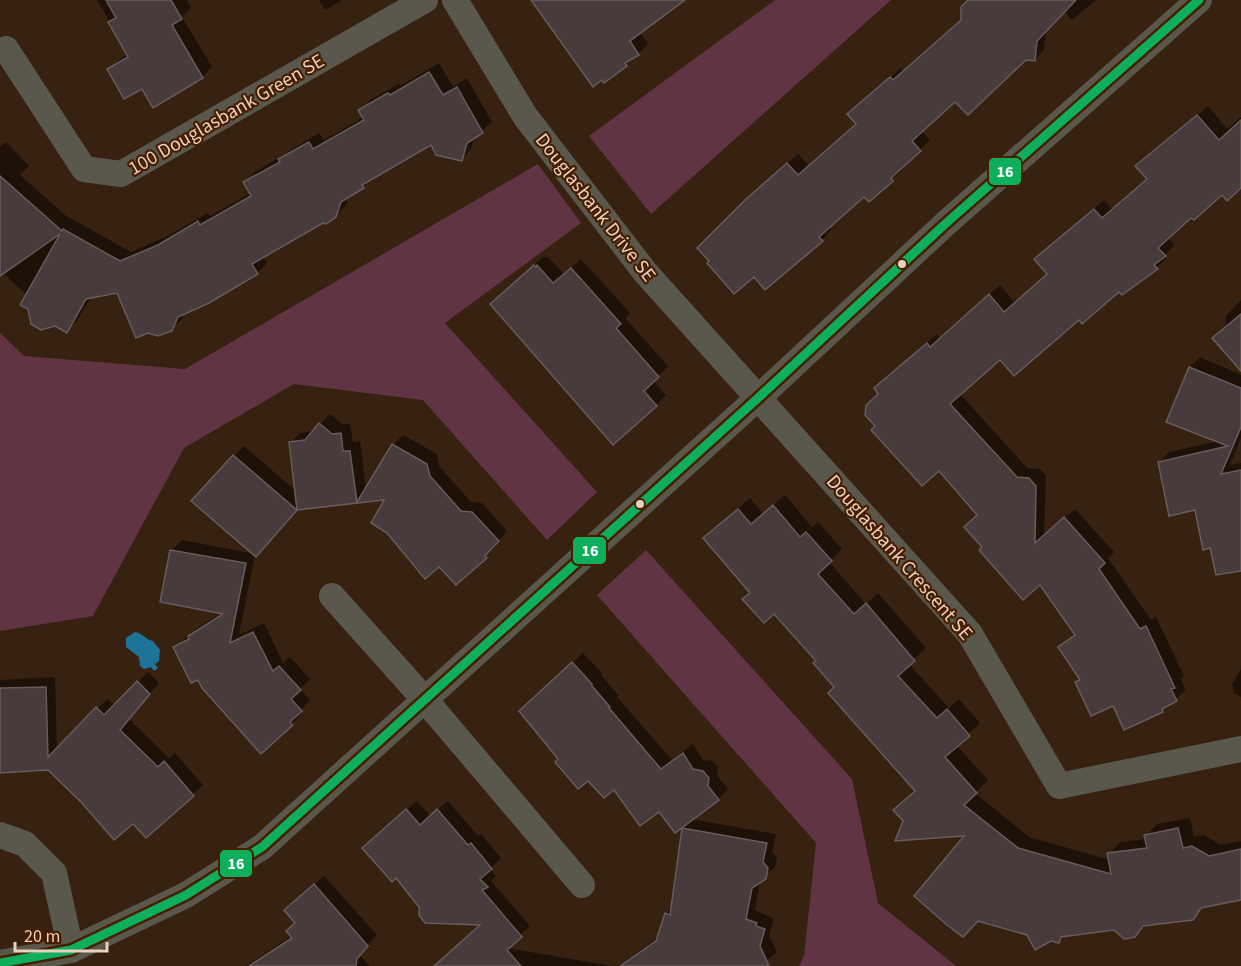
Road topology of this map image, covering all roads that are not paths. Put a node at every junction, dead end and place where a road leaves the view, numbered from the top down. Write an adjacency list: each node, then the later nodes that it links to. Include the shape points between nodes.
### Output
1 (424, 0): 4 (street, 100 Douglasbank Green SE, via 121,174 84,169)
2 (455, 0): 5 (street, Douglasbank Drive SE, via 525,116 576,185 645,272)
3 (1199, 0): 5 (street, via 944,225)
4 (6, 49)
5 (758, 398): 7 (street); 8 (street, Douglasbank Crescent SE, via 970,634 1059,786)
6 (332, 596): 7 (street)
7 (426, 700): 10 (street); 11 (street, via 262,848 186,895)
8 (1241, 749)
9 (0, 835): 11 (street, via 25,844 54,873)
10 (582, 885)
11 (71, 950): 12 (street)
12 (0, 963)

